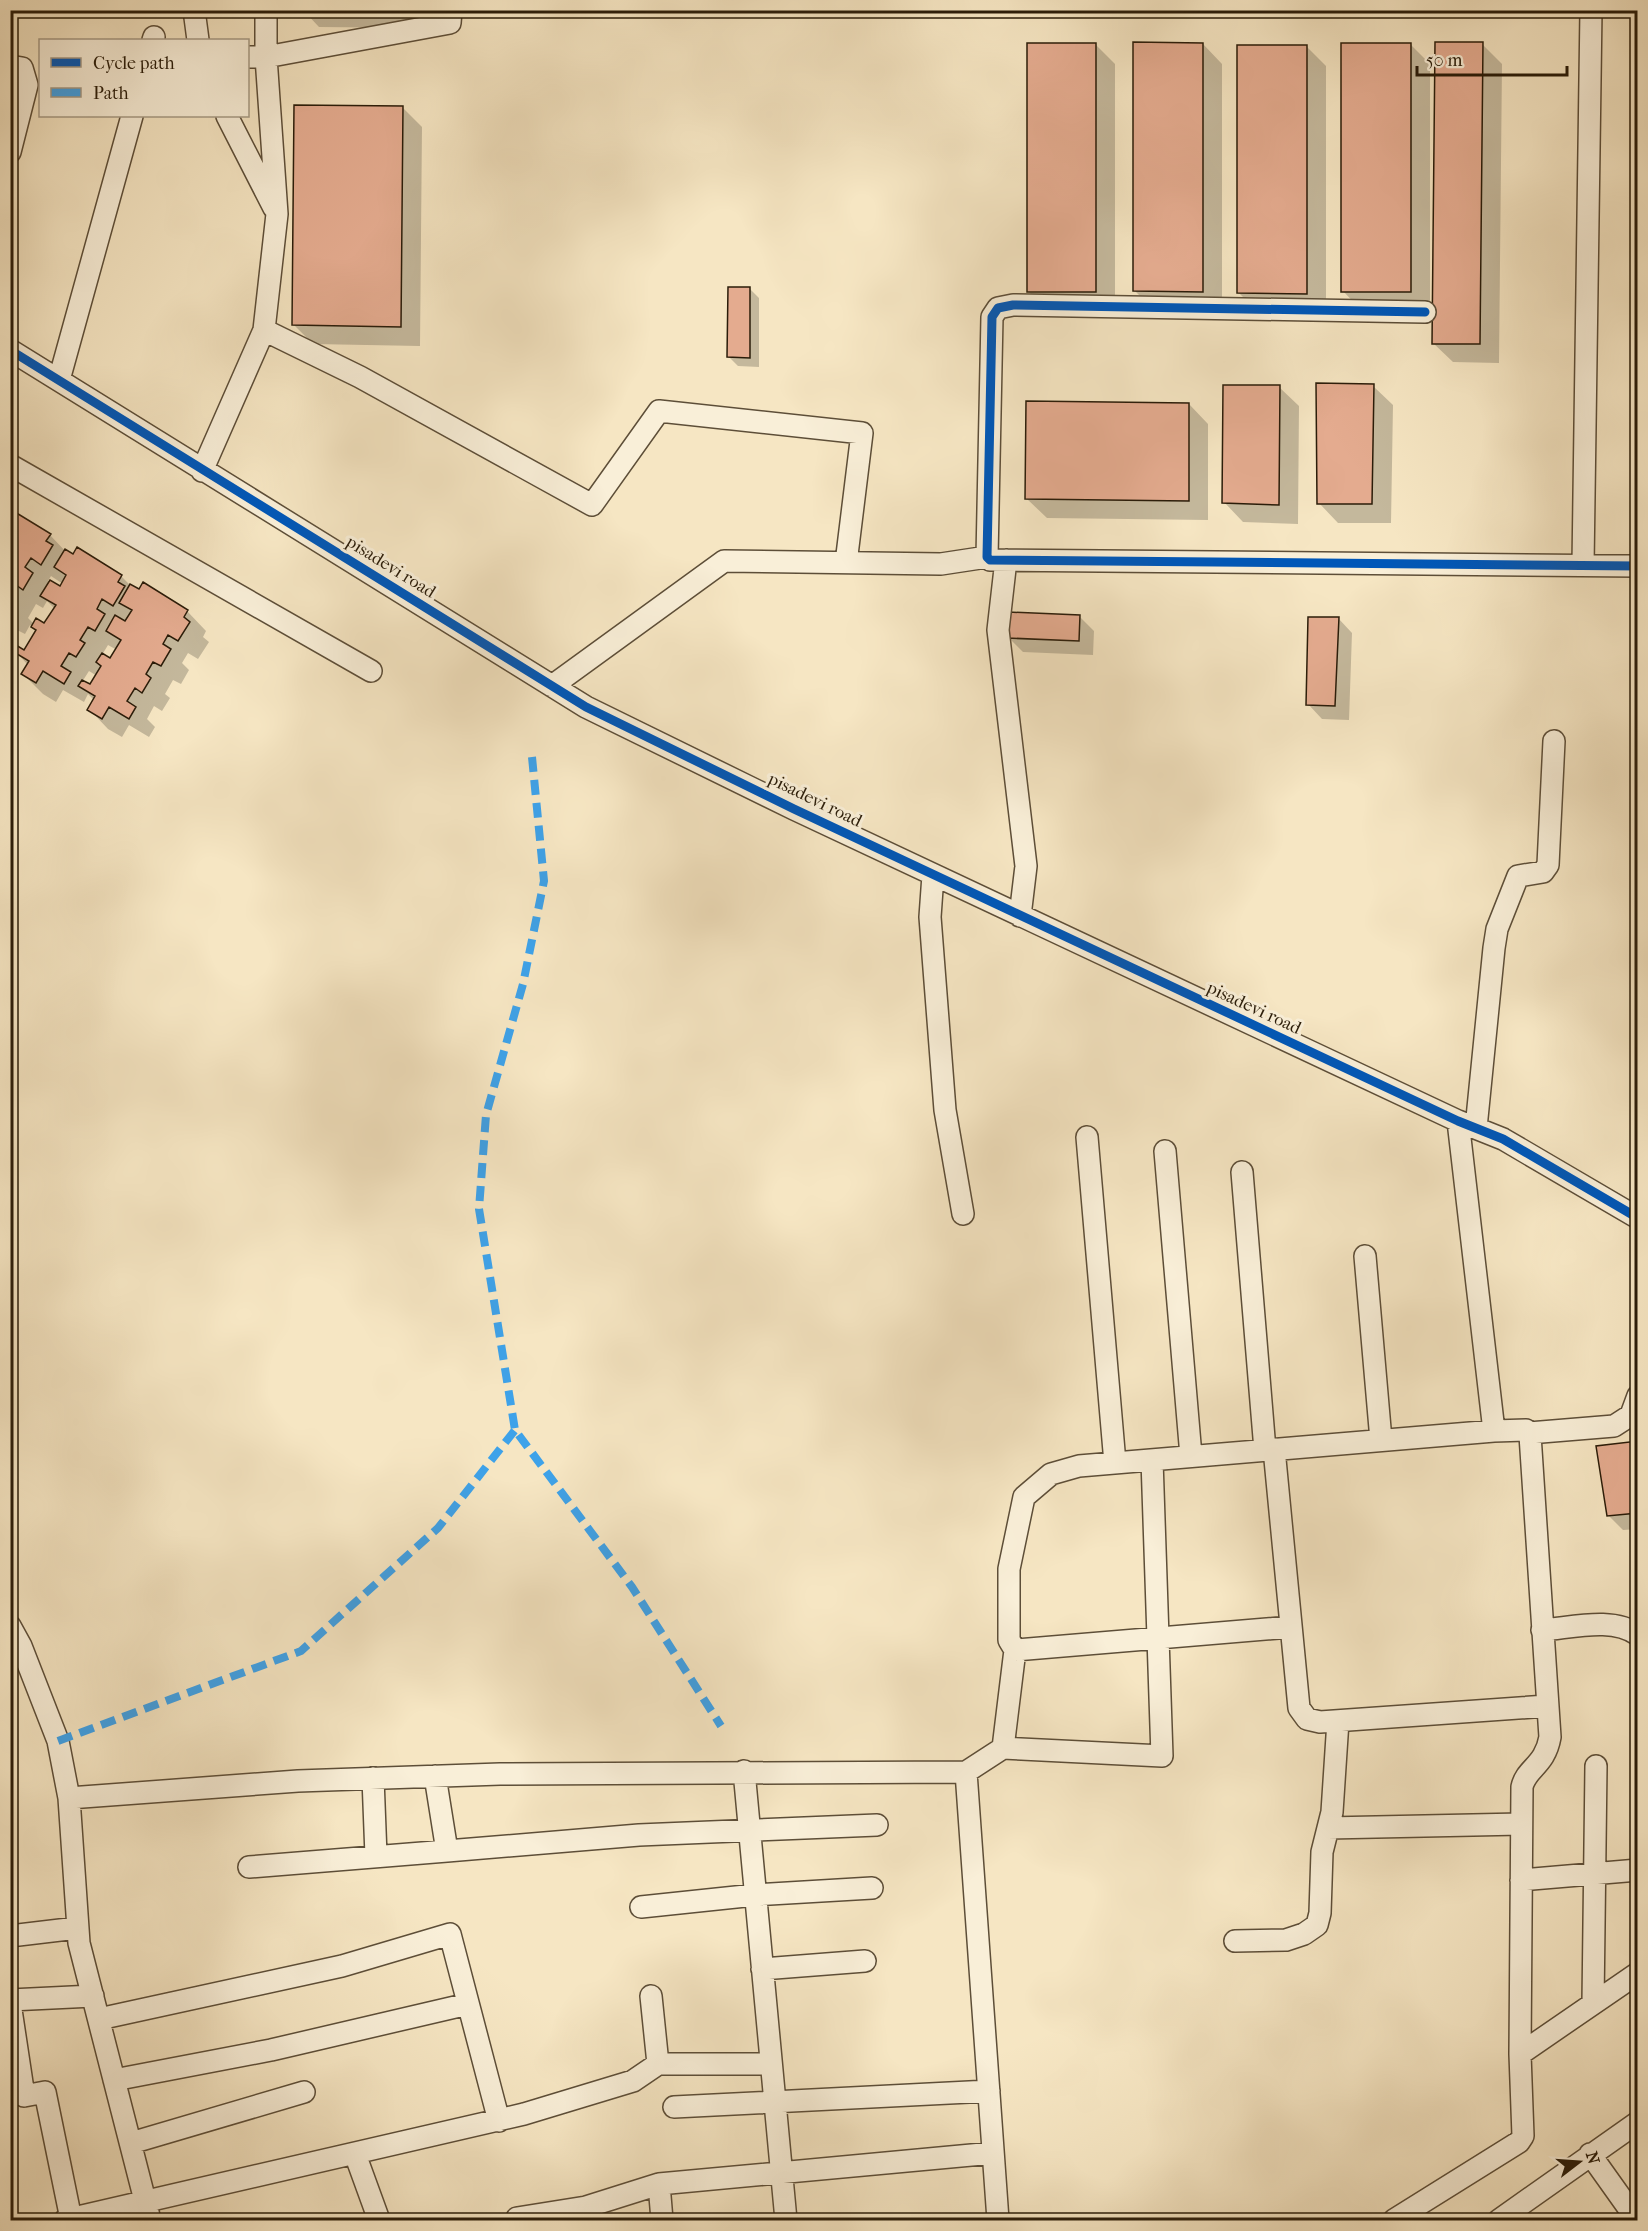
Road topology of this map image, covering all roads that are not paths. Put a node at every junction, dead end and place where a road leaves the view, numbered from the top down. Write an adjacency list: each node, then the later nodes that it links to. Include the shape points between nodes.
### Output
1 (194, 10): 5 (street)
2 (266, 10): 6 (street)
3 (450, 10): 6 (street, via 450,23)
4 (1591, 10): 20 (street)
5 (198, 39)
6 (257, 57): 11 (street)
7 (10, 66): 10 (street, via 22,68 27,85)
8 (132, 117): 15 (street)
9 (228, 117): 11 (street)
10 (10, 152)
11 (277, 214): 13 (street)
12 (1425, 312): 18 (street, via 1013,304 998,308 992,317)
13 (264, 330): 17 (street); 19 (street, via 360,376 592,505 659,411 862,433)
14 (10, 350): 15 (street, pisadevi road)
15 (59, 380): 17 (street, pisadevi road)
16 (10, 465): 22 (street)
17 (202, 471): 23 (street, pisadevi road)
18 (996, 559): 19 (street, via 941,564); 20 (street); 26 (street, via 998,630 1026,866)
19 (846, 563): 23 (street, via 724,561)
20 (1583, 565): 21 (street)
21 (1638, 566)
22 (370, 671)
23 (552, 686): 25 (street, pisadevi road, via 586,707)
24 (1554, 741): 27 (street, via 1548,866 1543,872 1518,876 1497,929)
25 (933, 875): 26 (street, pisadevi road); 31 (street, via 930,917 945,1110)
26 (1020, 916): 27 (street, pisadevi road)
27 (1467, 1124): 32 (street, pisadevi road, via 1503,1138); 35 (street)
28 (1087, 1137): 41 (street)
29 (1166, 1151): 39 (street)
30 (1242, 1172): 38 (street)
31 (963, 1214)
32 (1638, 1218)
33 (1365, 1256): 37 (street)
34 (1638, 1396): 36 (street, via 1631,1414 1614,1426)
35 (1494, 1431): 36 (street); 37 (street)
36 (1529, 1433): 44 (street)
37 (1381, 1440): 38 (street)
38 (1270, 1449): 39 (street); 43 (street)
39 (1191, 1456): 40 (street)
40 (1152, 1460): 41 (street); 46 (street)
41 (1115, 1463): 47 (street, via 1079,1466 1052,1474 1024,1497 1009,1569 1009,1640)
42 (10, 1626): 56 (street, via 58,1741)
43 (1291, 1627): 46 (street); 49 (street, via 1299,1708 1307,1719)
44 (1542, 1630): 45 (street, via 1610,1625 1622,1626); 48 (street)
45 (1638, 1635)
46 (1159, 1639): 47 (street); 50 (street, via 1162,1756)
47 (1015, 1650): 50 (street)
48 (1547, 1706): 49 (street); 57 (street, via 1549,1746 1544,1759 1523,1783)
49 (1338, 1721): 59 (street)
50 (1003, 1748): 53 (street)
51 (1596, 1766): 65 (street)
52 (744, 1771): 53 (street); 54 (street); 60 (street)
53 (966, 1772): 86 (street)
54 (435, 1776): 55 (street); 61 (street)
55 (373, 1778): 56 (street); 62 (street)
56 (69, 1798): 70 (street)
57 (1521, 1824): 59 (street); 66 (street)
58 (877, 1825): 60 (street)
59 (1328, 1828): 72 (street, via 1322,1852 1317,1924 1286,1940)
60 (749, 1830): 61 (street); 68 (street)
61 (447, 1851): 62 (street)
62 (376, 1856): 63 (street)
63 (249, 1867)
64 (1638, 1870): 65 (street)
65 (1596, 1873): 66 (street); 80 (street)
66 (1521, 1880): 82 (street)
67 (872, 1888): 68 (street)
68 (755, 1895): 69 (street); 74 (street)
69 (641, 1907)
70 (77, 1928): 71 (street); 76 (street)
71 (10, 1936)
72 (1235, 1941)
73 (865, 1961): 74 (street)
74 (762, 1969): 84 (street)
75 (1638, 1974): 80 (street)
76 (93, 1996): 78 (street); 81 (street)
77 (651, 1996): 83 (street)
78 (10, 2002): 100 (street, via 24,2096 45,2092)
79 (468, 2004): 81 (street, via 450,1934 342,1966); 85 (street, via 271,2050); 90 (street)
80 (1593, 2004): 82 (street)
81 (99, 2019): 85 (street)
82 (1520, 2055): 106 (street, via 1521,2118 1525,2130 1519,2142)
83 (658, 2064): 84 (street); 90 (street, via 633,2081)
84 (771, 2064): 88 (street)
85 (114, 2080): 92 (street)
86 (988, 2091): 88 (street); 93 (street)
87 (304, 2092): 92 (street)
88 (774, 2103): 89 (street); 96 (street)
89 (674, 2107)
90 (499, 2121): 94 (street)
91 (1638, 2122): 95 (street)
92 (131, 2143): 98 (street)
93 (993, 2153): 96 (street); 105 (street)
94 (355, 2154): 98 (street); 101 (street)
95 (1590, 2154): 107 (street); 108 (street)
96 (783, 2173): 97 (street); 104 (street)
97 (659, 2184): 99 (street); 103 (street)
98 (148, 2212): 100 (street)
99 (587, 2214): 102 (street)
100 (68, 2220)
101 (379, 2220)
102 (518, 2220)
103 (662, 2220)
104 (786, 2220)
105 (998, 2220)
106 (1394, 2220)
107 (1499, 2220)
108 (1637, 2220)

